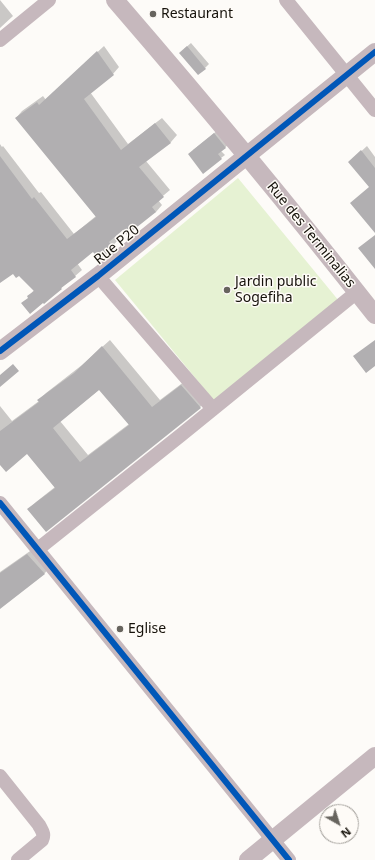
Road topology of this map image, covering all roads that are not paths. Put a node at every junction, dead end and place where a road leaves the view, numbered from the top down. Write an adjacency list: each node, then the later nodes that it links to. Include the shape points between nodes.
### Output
1 (49, 0): 4 (street)
2 (115, 0): 8 (street, Rue des Terminalias)
3 (286, 0): 6 (street)
4 (0, 40)
5 (375, 52): 6 (street, Rue P20)
6 (347, 75): 7 (street); 8 (street, Rue P20)
7 (375, 110)
8 (247, 155): 9 (street, Rue P20); 10 (street, Rue des Terminalias)
9 (98, 276): 12 (street, Rue P20); 13 (street)
10 (357, 292): 11 (street, Rue des Terminalias); 13 (street)
11 (375, 315)
12 (0, 351)
13 (213, 409): 15 (street)
14 (0, 503): 15 (street)
15 (38, 549): 18 (street)
16 (375, 756): 18 (street)
17 (0, 776): 19 (street, via 39,825 44,836)
18 (273, 839): 20 (street); 21 (street)
19 (18, 860)
20 (248, 860)
21 (290, 860)

